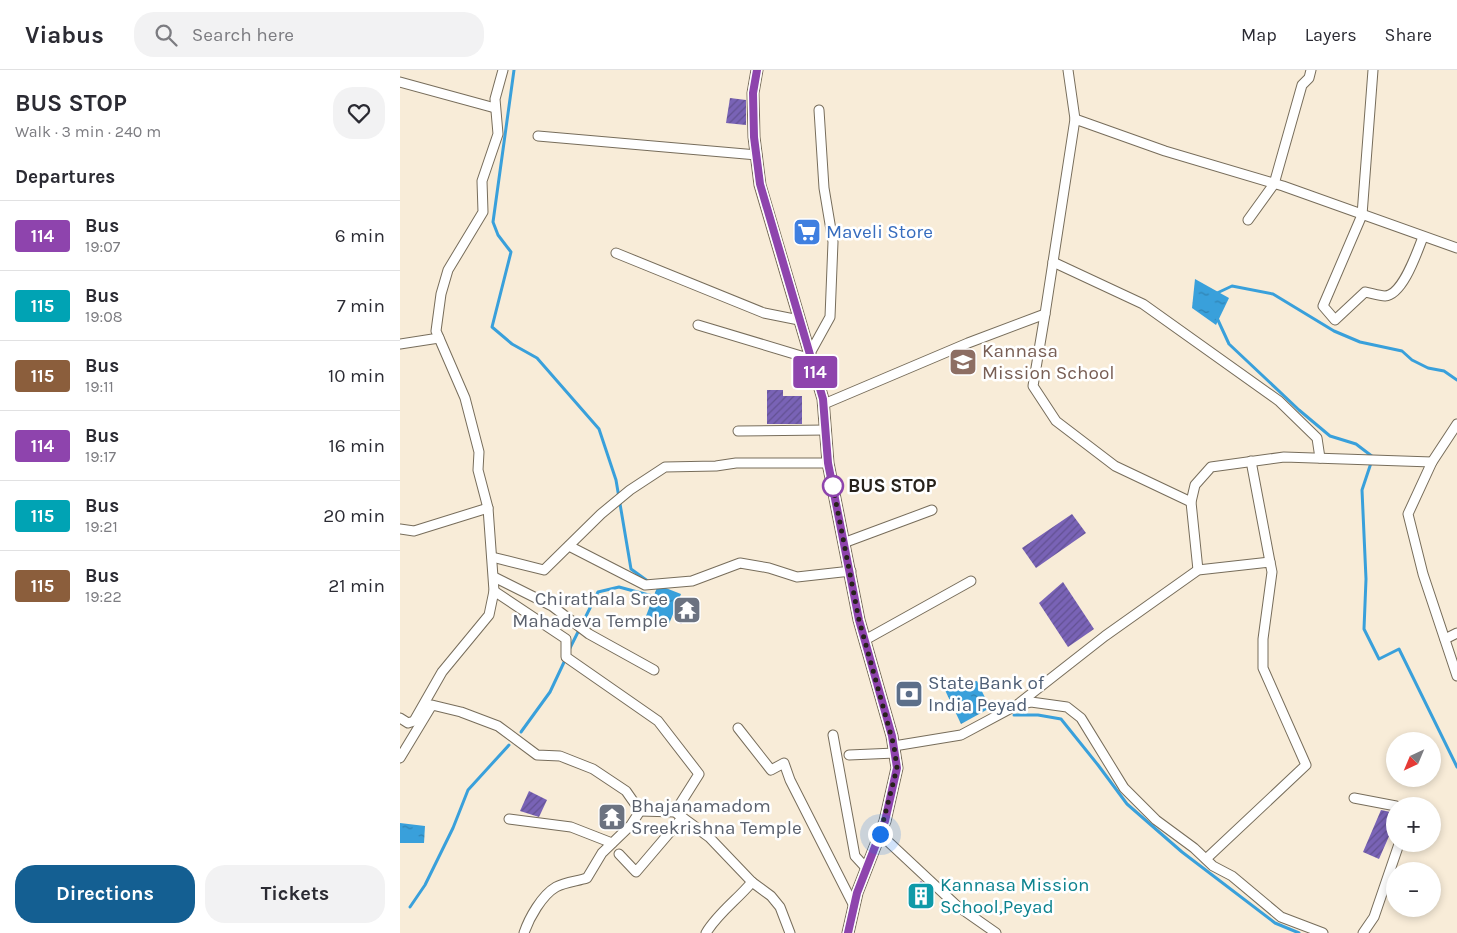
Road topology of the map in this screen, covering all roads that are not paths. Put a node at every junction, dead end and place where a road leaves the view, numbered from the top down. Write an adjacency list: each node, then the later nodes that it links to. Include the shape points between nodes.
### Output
1 (503, 70): 7 (street)
2 (757, 70): 11 (main road, via 753,93)
3 (1068, 70): 9 (street)
4 (1311, 70): 12 (street, via 1302,85)
5 (1373, 70): 13 (street)
6 (400, 82): 7 (street)
7 (495, 108): 22 (street, via 498,134 482,181 483,212 448,270 437,315)
8 (819, 110): 24 (street, via 824,188 833,251 830,317)
9 (1075, 119): 12 (street, via 1165,152); 18 (street)
10 (538, 136): 11 (street)
11 (757, 154): 20 (main road, via 760,184)
12 (1274, 184): 13 (street); 14 (street)
13 (1362, 215): 15 (street); 15 (street, via 1323,306 1335,320 1365,292 1386,296 1397,290)
14 (1248, 220)
15 (1423, 237): 16 (street)
16 (1457, 248)
17 (616, 253): 20 (street, via 764,313)
18 (1053, 262): 19 (street); 29 (street, via 1143,304 1279,401 1317,438)
19 (1045, 314): 25 (street); 33 (street, via 1033,386 1056,421 1115,466)
20 (799, 320): 24 (main road)
21 (698, 325): 24 (street)
22 (439, 338): 23 (street); 34 (street, via 465,398 479,452 478,470)
23 (400, 344)
24 (810, 357): 25 (main road)
25 (824, 404): 27 (main road)
26 (1457, 424): 31 (street)
27 (826, 430): 28 (street); 32 (main road)
28 (738, 431)
29 (1320, 458): 30 (street, via 1284,457); 31 (street)
30 (1251, 461): 33 (street, via 1210,467 1195,486); 40 (street)
31 (1432, 462): 47 (street, via 1408,514 1423,574)
32 (828, 463): 37 (main road); 38 (street, via 665,467 630,490)
33 (1191, 502): 41 (street)
34 (488, 508): 36 (street, via 414,531); 39 (street)
35 (932, 510): 37 (street)
36 (400, 529)
37 (846, 542): 42 (main road)
38 (569, 546): 39 (street, via 544,570); 42 (street, via 645,585 692,581 740,563 797,577)
39 (492, 557): 43 (street)
40 (1270, 562): 41 (street); 69 (street, via 1272,572 1263,639 1263,668 1306,765)
41 (1198, 570): 52 (street, via 1104,636)
42 (850, 571): 48 (main road)
43 (494, 577): 45 (street); 49 (street, via 552,606 586,632)
44 (971, 581): 48 (street)
45 (494, 591): 53 (street, via 489,615 442,672); 63 (street, via 566,638 566,657 658,721 699,774)
46 (1457, 633): 47 (street)
47 (1445, 639): 50 (street)
48 (865, 640): 57 (main road)
49 (654, 670)
50 (1457, 676)
51 (432, 705): 53 (street); 59 (street); 62 (street, via 498,726 537,754 560,756 593,769 626,791)
52 (1018, 705): 57 (street, via 961,736); 69 (street, via 1049,703 1074,711 1137,803)
53 (420, 709): 54 (street, via 414,721 408,723)
54 (400, 718)
55 (738, 728): 72 (street, via 771,770 784,763)
56 (833, 735): 70 (street, via 856,856)
57 (895, 750): 58 (street); 65 (main road, via 897,768)
58 (849, 754)
59 (400, 758)
60 (1354, 798): 61 (street)
61 (1386, 804)
62 (640, 810): 63 (street); 66 (street, via 631,825)
63 (679, 815): 68 (street, via 636,872); 71 (street, via 709,837)
64 (509, 819): 66 (street, via 571,828)
65 (880, 834): 70 (main road); 77 (street, via 956,905)
66 (612, 843): 73 (street, via 602,853 588,878 556,887 528,921)
67 (1396, 852): 79 (street, via 1374,917)
68 (619, 854)
69 (1206, 859): 78 (street, via 1281,917)
70 (867, 869): 72 (main road)
71 (750, 879): 74 (street, via 736,901 724,910); 75 (street, via 780,907)
72 (854, 906): 76 (main road)
73 (524, 933)
74 (706, 933)
75 (790, 933)
76 (848, 933)
77 (996, 933)
78 (1323, 933)
79 (1363, 933)

